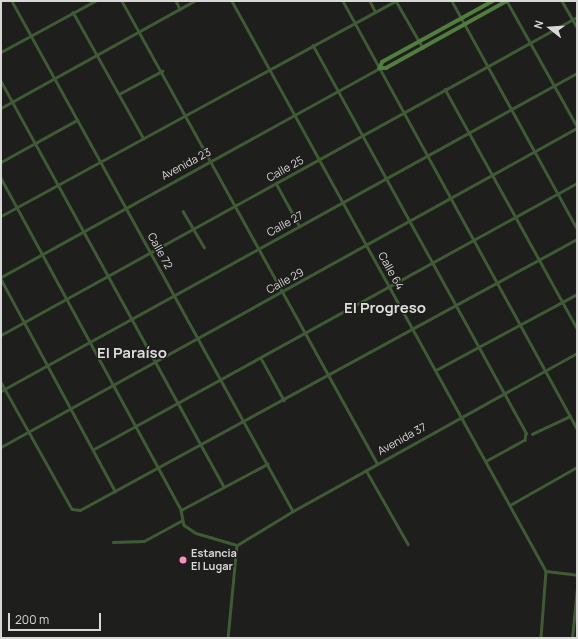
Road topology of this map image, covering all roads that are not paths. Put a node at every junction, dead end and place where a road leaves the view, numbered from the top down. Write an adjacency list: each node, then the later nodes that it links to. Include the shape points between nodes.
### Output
1 (12, 1): 24 (street, Calle 72)
2 (95, 1): 16 (street)
3 (122, 1): 23 (street)
4 (176, 1): 14 (street)
5 (194, 1): 14 (street)
6 (232, 1): 33 (street, Calle 64)
7 (343, 1): 20 (street)
8 (370, 1): 15 (street)
9 (396, 1): 15 (street); 25 (street)
10 (452, 1): 18 (street)
11 (494, 1): 18 (main road, Avenida 23)
12 (507, 1): 21 (main road, Avenida 23); 26 (street)
13 (562, 1): 19 (street)
14 (180, 9): 23 (street)
15 (375, 11): 20 (street)
16 (73, 12): 24 (street); 30 (street)
17 (577, 17): 19 (street, Calle 25)
18 (462, 19): 21 (street); 25 (main road, Avenida 23)
19 (573, 19): 22 (street); 26 (street, Calle 25)
20 (354, 22): 27 (street); 32 (street)
21 (466, 24): 28 (main road, Avenida 23); 31 (street)
22 (577, 27)
23 (140, 32): 30 (street); 34 (street)
24 (31, 36): 29 (street); 36 (street, Calle 72)
25 (420, 42): 28 (street); 32 (main road, Avenida 23, via 384,62)
26 (530, 43): 31 (street, Calle 25); 38 (street)
27 (312, 45): 33 (street); 40 (street)
28 (423, 48): 32 (main road, Avenida 23, via 386,68)
29 (1, 52)
30 (96, 53): 36 (street); 41 (street)
31 (488, 66): 39 (street, Calle 25); 44 (street)
32 (380, 68): 40 (street, Avenida 23); 45 (street)
33 (269, 69): 46 (street); 47 (street, Calle 64)
34 (162, 71): 41 (street); 46 (street)
35 (577, 72): 38 (street, Calle 27)
36 (54, 78): 42 (street); 48 (street, Calle 72)
37 (1, 82): 42 (street)
38 (554, 85): 44 (street, Calle 27); 49 (street)
39 (445, 89): 45 (street, Calle 25); 50 (street)
40 (338, 91): 47 (street, Avenida 23); 51 (street)
41 (119, 94): 52 (street)
42 (12, 102): 43 (street); 53 (street)
43 (1, 108)
44 (512, 109): 50 (street, Calle 27); 54 (street)
45 (405, 113): 51 (street, Calle 25); 55 (street)
46 (185, 114): 52 (street); 57 (street)
47 (295, 114): 56 (street, Calle 64); 57 (street, Avenida 23)
48 (77, 120): 53 (street); 59 (street, Calle 72)
49 (577, 127): 54 (street, Calle 29)
50 (469, 132): 55 (street, Calle 27); 60 (street)
51 (362, 136): 56 (street, Calle 25); 62 (street)
52 (144, 138): 59 (street)
53 (35, 143): 58 (street); 65 (street)
54 (535, 151): 60 (street, Calle 29); 66 (street)
55 (427, 155): 62 (street, Calle 27); 67 (street)
56 (320, 159): 63 (street, Calle 25); 68 (street, Calle 64)
57 (211, 161): 69 (street); 70 (street, Avenida 23)
58 (1, 162)
59 (101, 163): 65 (street); 70 (street, Calle 72)
60 (492, 173): 67 (street, Calle 29); 74 (street)
61 (1, 178): 71 (street)
62 (385, 178): 68 (street, Calle 27); 75 (street)
63 (276, 183): 69 (street, Calle 25); 76 (street)
64 (577, 184): 66 (street)
65 (59, 186): 71 (street); 79 (street)
66 (558, 193): 74 (street); 77 (street)
67 (450, 197): 75 (street, Calle 29); 81 (street)
68 (344, 201): 76 (street, Calle 27); 82 (street, Calle 64)
69 (236, 206): 78 (street, Calle 25); 84 (street)
70 (125, 207): 79 (street, Avenida 23); 85 (street, Calle 72)
71 (18, 208): 73 (street); 86 (street)
72 (183, 211): 78 (street)
73 (1, 216)
74 (517, 217): 81 (street); 87 (street)
75 (408, 220): 82 (street, Calle 29); 88 (street)
76 (299, 225): 84 (street, Calle 27)
77 (577, 228)
78 (193, 229): 83 (street); 85 (street, Calle 25)
79 (84, 230): 86 (street, Avenida 23); 89 (street)
80 (577, 238): 87 (street)
81 (475, 241): 88 (street); 91 (street)
82 (367, 244): 92 (street, Calle 64); 93 (street, Calle 29)
83 (204, 247)
84 (257, 248): 93 (street); 94 (street, Calle 27)
85 (152, 252): 89 (street, Calle 25); 94 (street, Calle 72)
86 (42, 254): 90 (street, Avenida 23); 96 (street)
87 (540, 258): 91 (street); 97 (street)
88 (432, 264): 92 (street); 98 (street)
89 (109, 275): 96 (street, Calle 25); 99 (street)
90 (1, 278): 100 (street)
91 (498, 283): 98 (street); 101 (street)
92 (390, 287): 103 (street, Calle 64); 104 (street)
93 (282, 292): 104 (street); 106 (street, Calle 29)
94 (175, 294): 99 (street, Calle 27); 106 (street, Calle 72)
95 (577, 294): 97 (street)
96 (66, 299): 100 (street, Calle 25); 107 (street)
97 (563, 302): 101 (street); 102 (street)
98 (455, 306): 103 (street); 108 (street)
99 (131, 318): 107 (street, Calle 27); 111 (street)
100 (24, 322): 105 (street, Calle 25); 112 (street)
101 (521, 325): 108 (street); 114 (street)
102 (577, 328)
103 (414, 329): 113 (street, Calle 64); 115 (street)
104 (305, 334): 110 (street); 115 (street)
105 (1, 335)
106 (199, 338): 111 (street, Calle 29); 116 (street, Calle 72)
107 (88, 341): 112 (street, Calle 27); 118 (street)
108 (478, 348): 113 (street); 121 (street)
109 (577, 353): 114 (street, Avenida 37)
110 (261, 358): 116 (street); 122 (street)
111 (156, 362): 118 (street, Calle 29); 123 (street)
112 (47, 365): 119 (street, Calle 27); 124 (street)
113 (436, 370): 126 (street, Calle 64)
114 (546, 370): 121 (street, Avenida 37); 125 (street)
115 (328, 375): 122 (street); 136 (street)
116 (221, 379): 123 (street); 127 (street, Calle 72)
117 (1, 382): 119 (street)
118 (112, 386): 124 (street, Calle 29); 128 (street)
119 (5, 389): 120 (street, Calle 27); 130 (street)
120 (1, 391)
121 (504, 394): 126 (street, Avenida 37); 135 (street, via 527,436)
122 (284, 400): 127 (street)
123 (178, 402): 128 (street); 132 (street)
124 (71, 409): 130 (street, Calle 29); 134 (street)
125 (570, 416): 129 (street); 131 (street)
126 (462, 417): 135 (street, Calle 64); 136 (street, Avenida 37)
127 (244, 422): 132 (street); 137 (street, Calle 72)
128 (135, 427): 134 (street); 138 (street)
129 (577, 428)
130 (29, 432): 133 (street, Calle 29); 142 (street, via 72,509 80,510)
131 (532, 434)
132 (201, 445): 138 (street); 141 (street)
133 (1, 447)
134 (94, 450): 142 (street)
135 (487, 461): 143 (street, Calle 64)
136 (377, 463): 140 (street, Avenida 37)
137 (267, 464): 141 (street); 145 (street, Calle 72)
138 (157, 467): 142 (street); 144 (street)
139 (577, 468): 143 (street)
140 (366, 470): 145 (street, Avenida 37); 148 (street)
141 (224, 486): 144 (street)
142 (115, 491)
143 (510, 505): 150 (street, Calle 64)
144 (181, 510): 146 (street)
145 (293, 510): 149 (street, Avenida 37)
146 (181, 521): 147 (street, via 144,541); 149 (street, via 187,529)
147 (113, 542)
148 (408, 544)
149 (237, 545): 153 (street)
150 (546, 571): 151 (street); 154 (street)
151 (577, 575)
152 (577, 588): 155 (street)
153 (228, 638)
154 (541, 638)
155 (572, 638)

